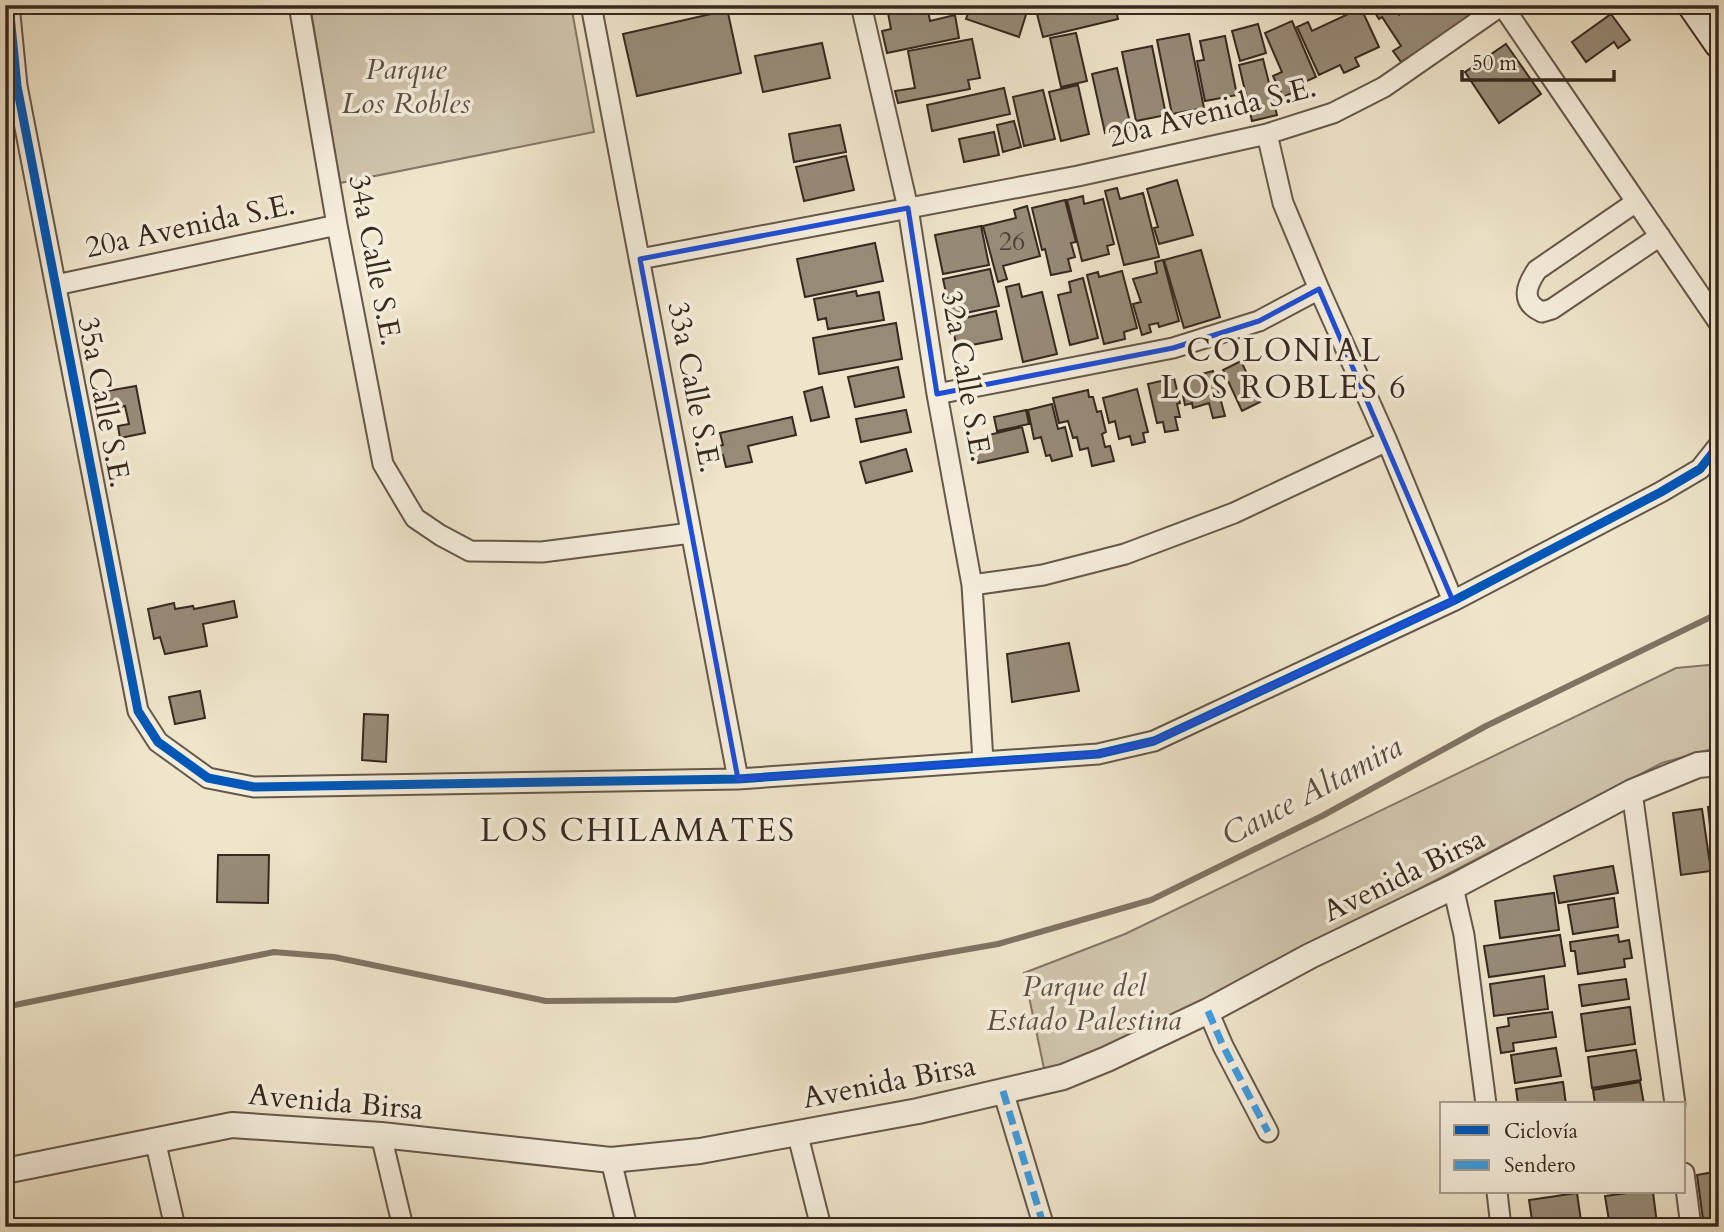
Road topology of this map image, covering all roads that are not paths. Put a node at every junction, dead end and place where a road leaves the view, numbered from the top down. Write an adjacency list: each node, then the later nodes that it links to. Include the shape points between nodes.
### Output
1 (9, 5): 8 (street, 35a Calle S.E.)
2 (299, 5): 12 (street, 34a Calle S.E.)
3 (591, 5): 14 (street, 33a Calle S.E.)
4 (861, 5): 11 (street, 32a Calle S.E.)
5 (1503, 5): 9 (street, 20a Avenida S.E., via 1384,87 1333,113); 10 (street)
6 (1692, 5): 7 (main road)
7 (1719, 44)
8 (11, 87): 15 (street, 35a Calle S.E.)
9 (1267, 134): 11 (street, 20a Avenida S.E.); 16 (street, via 1283,203)
10 (1636, 202): 13 (street); 13 (street, via 1536,270 1525,294 1529,303 1542,312 1552,309)
11 (908, 208): 14 (street, 20a Avenida S.E.); 18 (street, 32a Calle S.E.)
12 (337, 225): 15 (street, 20a Avenida S.E.); 21 (street, 34a Calle S.E., via 383,464 415,518 470,551 542,552)
13 (1660, 236): 17 (street)
14 (640, 259): 21 (street, 33a Calle S.E.)
15 (57, 285): 26 (street, 35a Calle S.E., via 138,711 158,741 208,778 254,787)
16 (1319, 289): 18 (street, via 1259,321 1173,348); 19 (street)
17 (1719, 323)
18 (937, 394): 22 (street, 32a Calle S.E.)
19 (1387, 441): 22 (street, via 1234,513 1125,554 1043,575); 23 (street)
20 (1719, 445): 23 (street, via 1700,469)
21 (691, 533): 26 (street, 33a Calle S.E.)
22 (972, 585): 24 (street, 32a Calle S.E.)
23 (1453, 601): 24 (street, via 1154,741 1098,754)
24 (983, 761): 26 (street)
25 (1719, 763): 27 (street, Avenida Birsa, via 1698,765)
26 (738, 779)
27 (1632, 792): 28 (street, Avenida Birsa); 32 (street)
28 (1453, 887): 29 (street, Avenida Birsa); 31 (street, via 1464,935)
29 (1208, 1011): 30 (street, Avenida Birsa, via 1063,1077); 34 (street)
30 (1003, 1091): 33 (street, Avenida Birsa); 45 (street)
31 (1486, 1102)
32 (1675, 1102)
33 (797, 1132): 37 (street, Avenida Birsa, via 700,1151); 44 (street)
34 (1268, 1132)
35 (381, 1135): 36 (street, Avenida Birsa, via 232,1125); 37 (street, Avenida Birsa); 42 (street)
36 (155, 1140): 38 (street, Avenida Birsa); 41 (street)
37 (611, 1160): 43 (street)
38 (5, 1171)
39 (1686, 1188): 47 (street)
40 (1497, 1194): 46 (street)
41 (175, 1227)
42 (403, 1227)
43 (627, 1227)
44 (821, 1227)
45 (1044, 1227)
46 (1501, 1227)
47 (1691, 1227)

